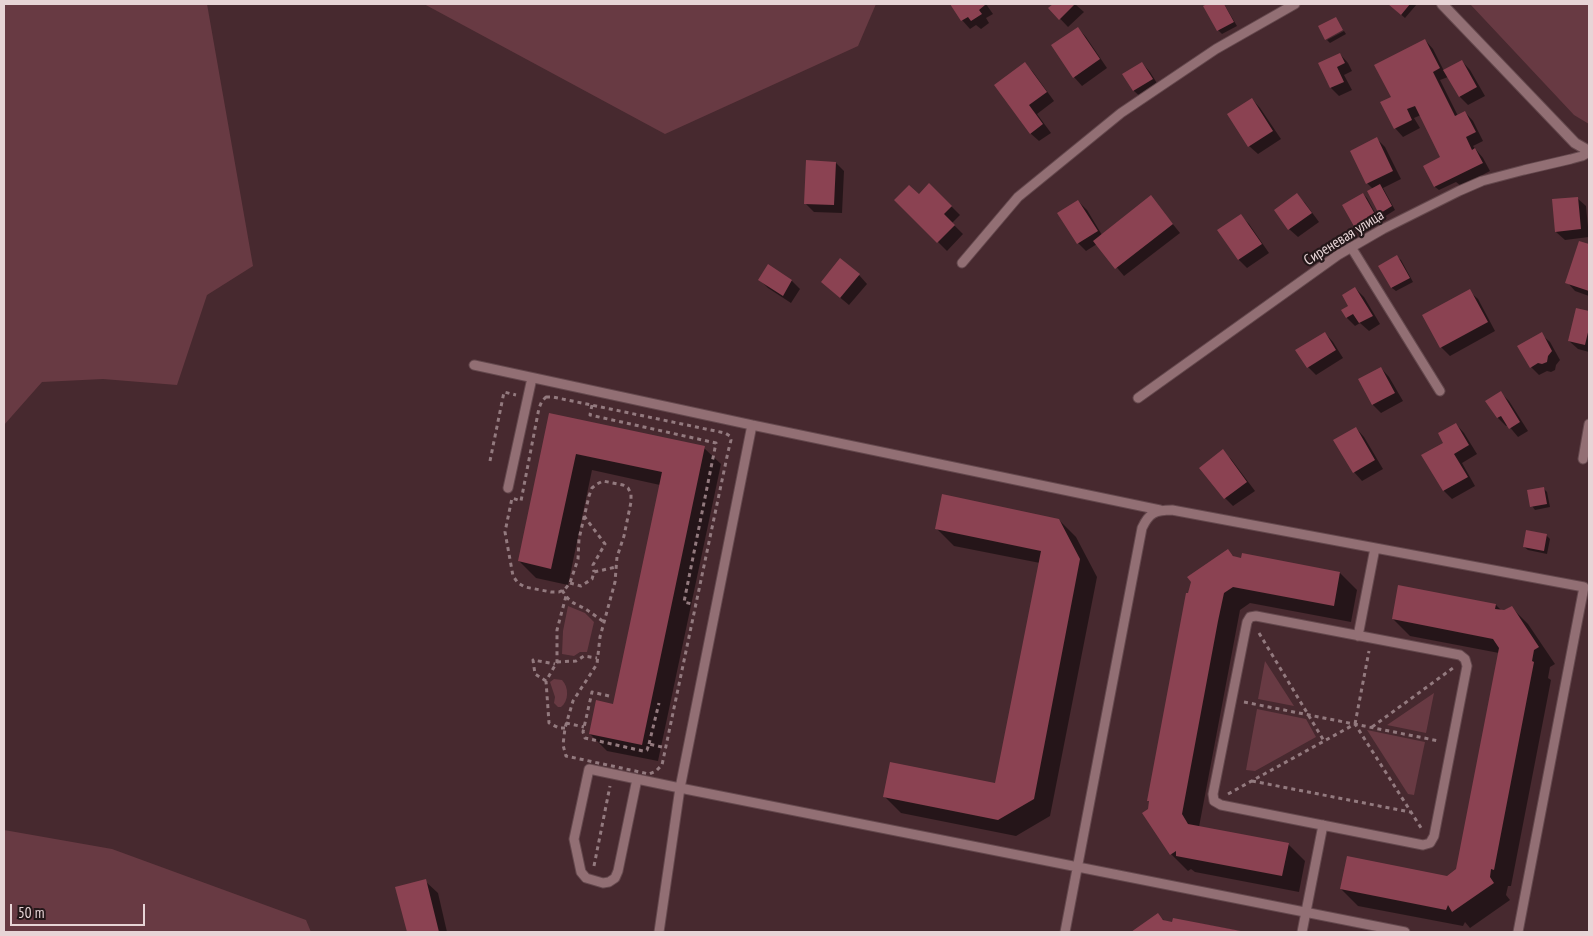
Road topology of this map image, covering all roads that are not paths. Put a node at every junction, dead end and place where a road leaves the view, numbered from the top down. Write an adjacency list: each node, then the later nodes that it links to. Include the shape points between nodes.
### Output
1 (1295, 4): 5 (lane, via 1216,49 1121,113 1018,197)
2 (1442, 4): 3 (street, via 1575,143)
3 (1589, 152): 4 (lane, Сиреневая улица, via 1571,160 1482,181)
4 (1351, 248): 8 (lane); 9 (lane, Сиреневая улица)
5 (962, 263)
6 (474, 365): 7 (lane)
7 (532, 378): 11 (lane); 13 (lane)
8 (1440, 391)
9 (1138, 398)
10 (1589, 424): 12 (lane)
11 (752, 425): 14 (lane); 19 (lane)
12 (1583, 459)
13 (508, 488)
14 (1160, 510): 15 (lane); 21 (lane, via 1146,519 1142,528)
15 (1375, 548): 16 (lane); 17 (lane)
16 (1587, 587): 27 (lane)
17 (1358, 636): 20 (lane, via 1460,656 1467,666 1430,843); 20 (lane, via 1250,617 1214,794 1214,801 1221,805)
18 (637, 779): 18 (lane, via 614,770 589,769 574,839 586,878 603,883 615,878); 19 (lane)
19 (680, 788): 21 (lane); 23 (lane)
20 (1322, 825): 22 (lane)
21 (1077, 868): 22 (lane); 24 (lane)
22 (1306, 913): 25 (lane); 26 (lane)
23 (660, 932)
24 (1065, 932)
25 (1302, 932)
26 (1404, 932)
27 (1518, 932)

